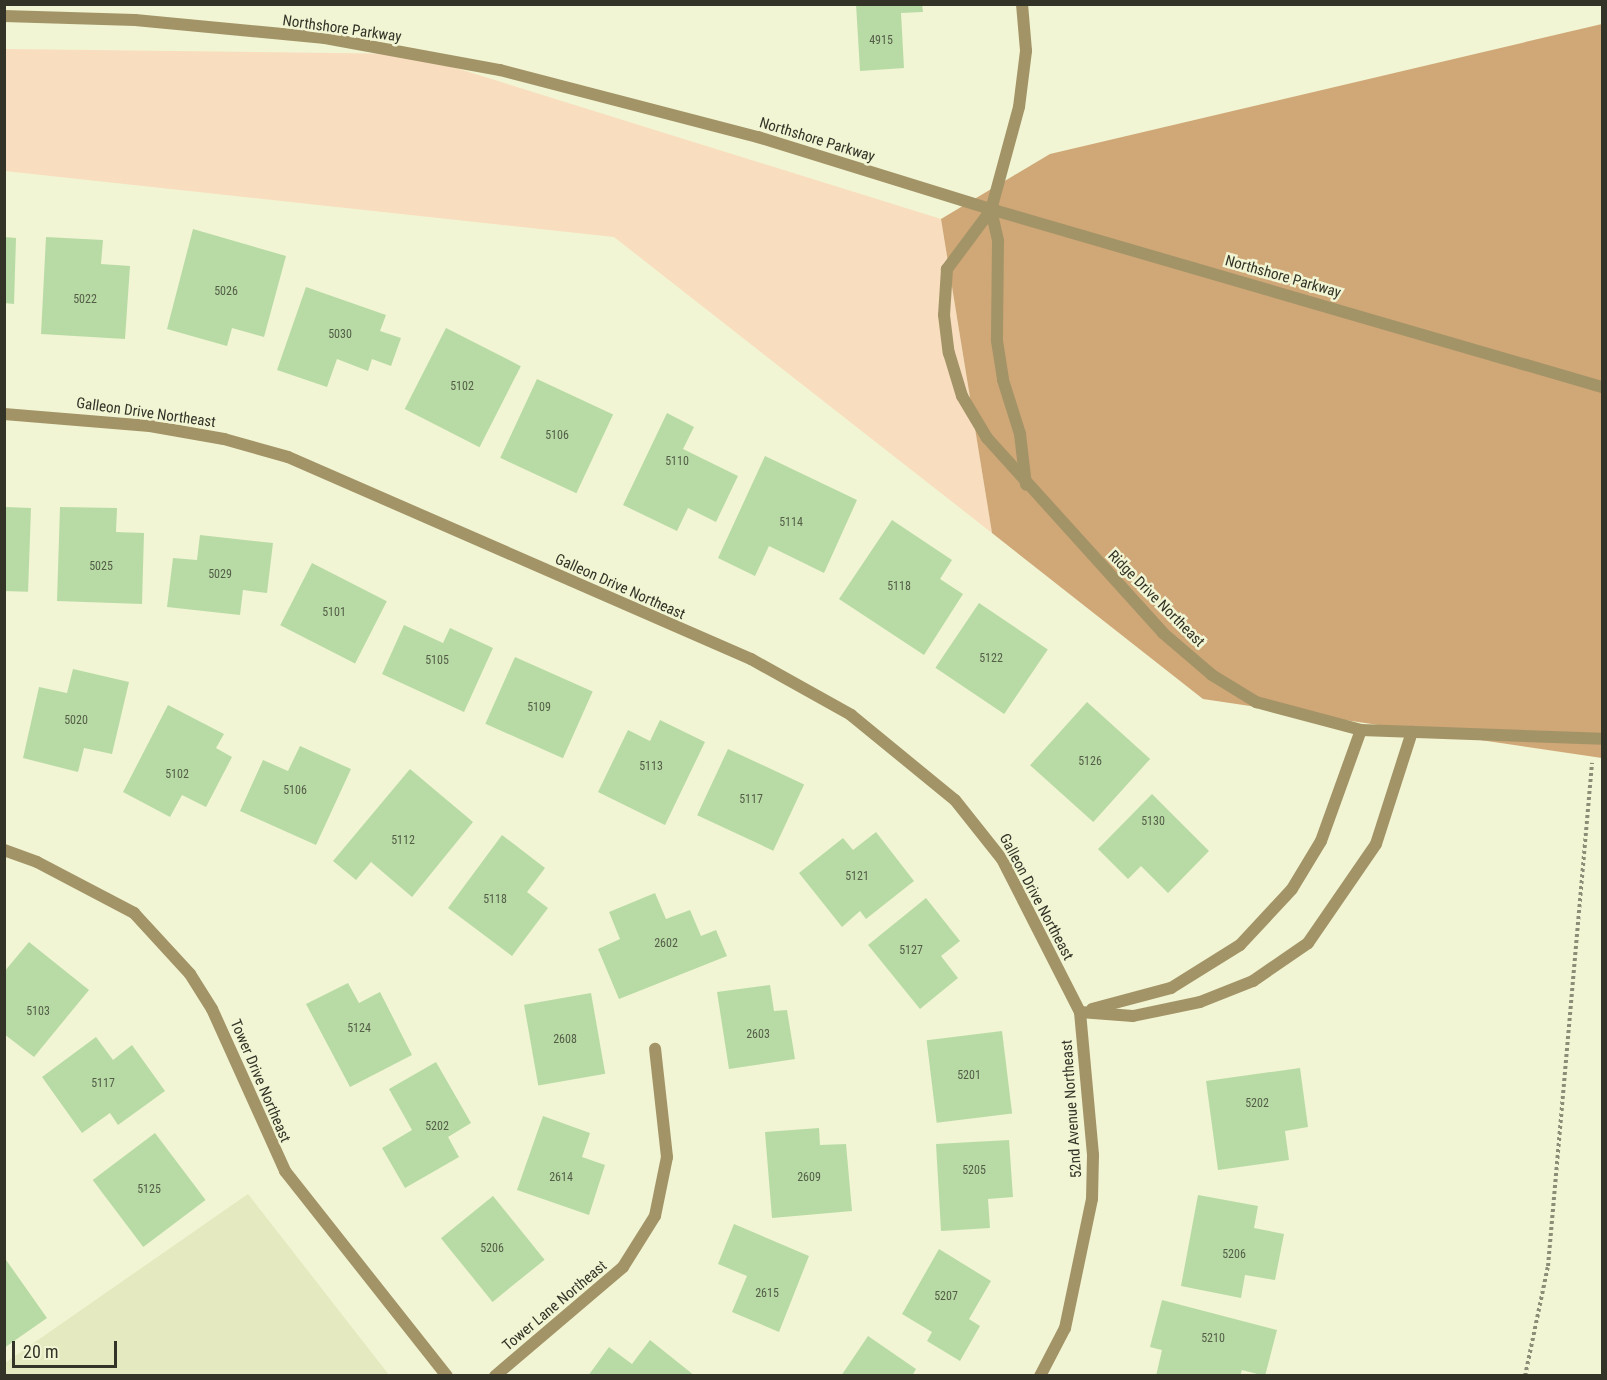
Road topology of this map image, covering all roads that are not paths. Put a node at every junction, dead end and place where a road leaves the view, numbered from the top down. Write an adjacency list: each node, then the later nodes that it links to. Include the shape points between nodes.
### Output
1 (1022, 4): 3 (street, Ridge Drive Northeast, via 1026,51 1019,107)
2 (4, 16): 3 (street, Northshore Parkway, via 135,20 325,38 500,70 758,137)
3 (992, 210): 4 (street, Northshore Parkway); 6 (street, Ridge Drive Northeast, via 998,241 997,341 1003,380 1020,434); 6 (street, Ridge Drive Northeast, via 947,269 944,315 949,353 962,396 987,438)
4 (1602, 387)
5 (4, 414): 11 (street, Galleon Drive Northeast, via 150,426 224,439 288,457 751,659 851,715 955,800 1002,859)
6 (1026, 486): 7 (street, Ridge Drive Northeast, via 1163,633 1212,675 1256,702)
7 (1361, 730): 8 (street, Ridge Drive Northeast); 11 (street, via 1321,841 1292,889 1240,945 1171,988)
8 (1412, 732): 9 (street, Ridge Drive Northeast); 11 (street, via 1376,844 1308,944 1252,981 1200,1002 1133,1016)
9 (1598, 739)
10 (4, 850): 13 (street, Tower Drive Northeast, via 37,862 134,913 190,974 212,1009 285,1171)
11 (1080, 1012): 15 (street, 52nd Avenue Northeast, via 1093,1155 1092,1199 1065,1328)
12 (655, 1049): 14 (street, Tower Lane Northeast, via 667,1157 655,1216 623,1267)
13 (447, 1376)
14 (495, 1376)
15 (1040, 1376)

